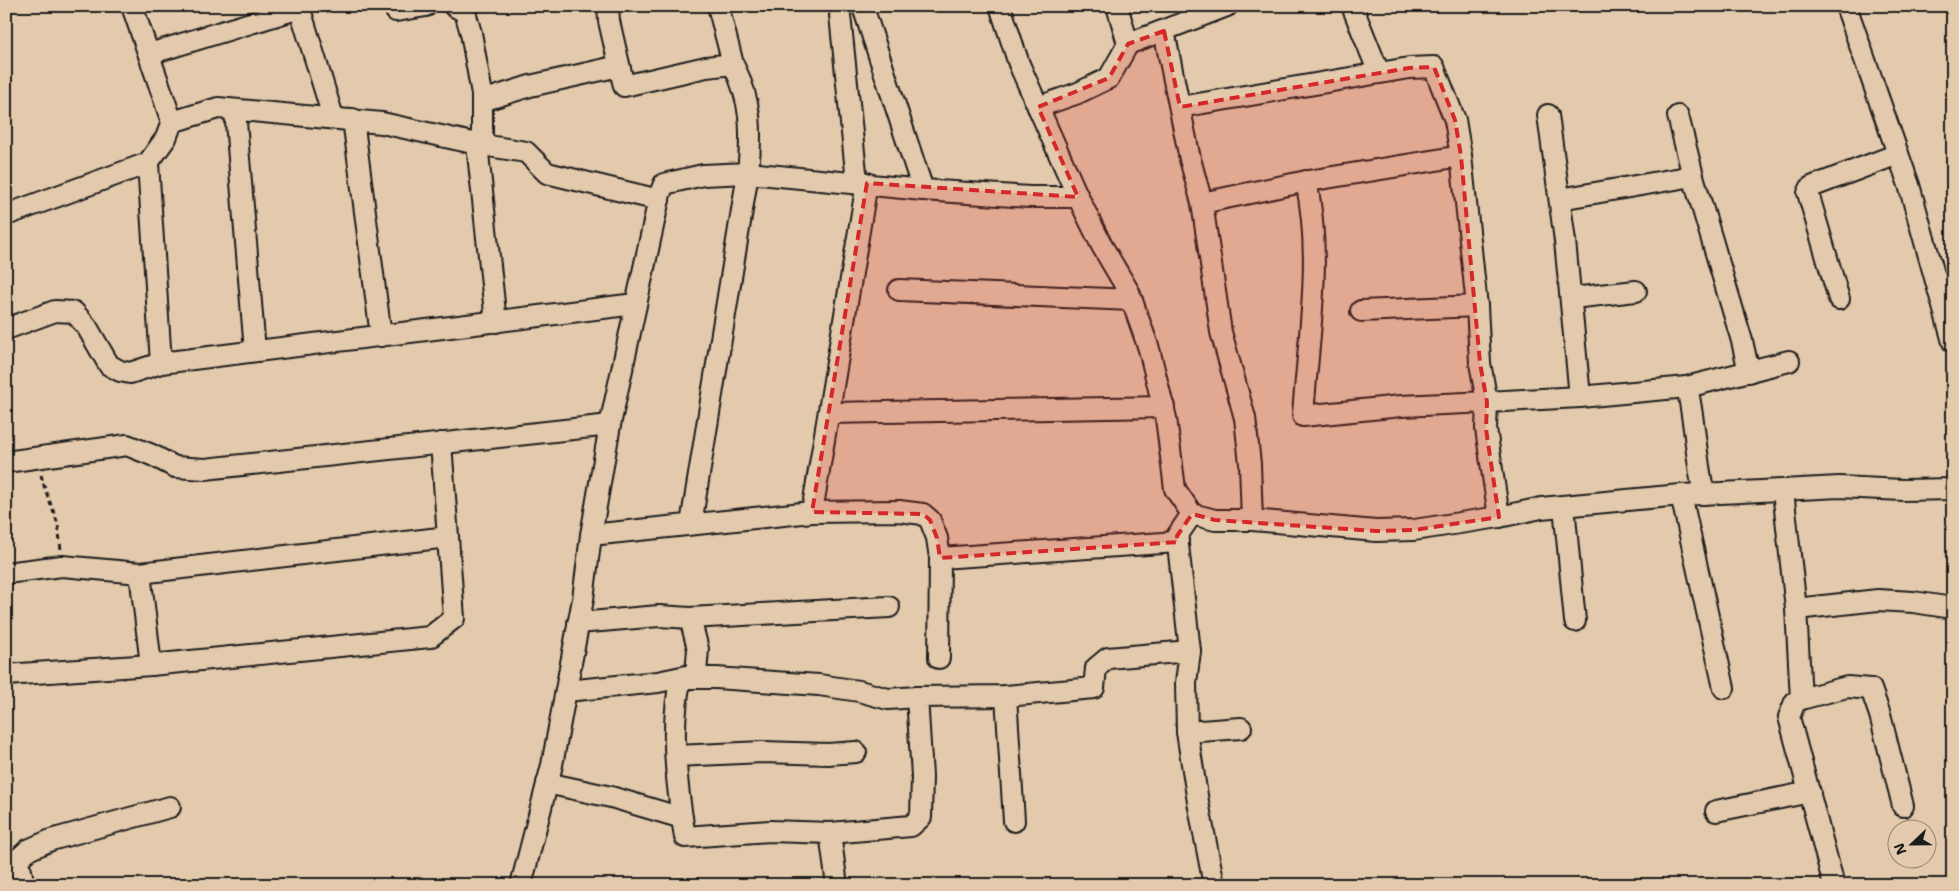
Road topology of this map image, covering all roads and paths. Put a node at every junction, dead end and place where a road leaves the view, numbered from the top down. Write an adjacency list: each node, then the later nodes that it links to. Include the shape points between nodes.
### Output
1 (132, 6): 17 (street)
2 (426, 6): 13 (street)
3 (454, 6): 21 (street, via 465,12)
4 (608, 6): 19 (street)
5 (718, 6): 18 (street)
6 (1000, 6): 22 (street, via 1019,64)
7 (1117, 6): 16 (street)
8 (1227, 6): 15 (street)
9 (1352, 6): 20 (street)
10 (1846, 6): 30 (street)
11 (299, 7): 17 (street); 27 (street)
12 (865, 7): 14 (street); 37 (street)
13 (396, 11)
14 (839, 11): 36 (street)
15 (1164, 31): 16 (street); 23 (street)
16 (1128, 44): 22 (street, via 1109,78)
17 (149, 54): 28 (street)
18 (733, 64): 19 (street, via 624,86); 33 (street, via 742,82 752,134)
19 (619, 66): 21 (street)
20 (1379, 73): 23 (street); 31 (street, via 1434,67 1455,120)
21 (482, 100): 29 (street)
22 (1038, 107): 38 (street)
23 (1180, 107): 41 (street)
24 (235, 110): 27 (street); 28 (street, via 218,108); 55 (street)
25 (1548, 115): 39 (street)
26 (1678, 116): 34 (street)
27 (343, 118): 29 (street, via 382,123); 53 (street)
28 (172, 122): 32 (street, via 166,138)
29 (479, 145): 40 (street, via 526,152 547,173); 51 (street)
30 (1898, 154): 46 (street, via 1811,188 1808,193); 54 (street)
31 (1461, 156): 35 (street); 49 (street)
32 (148, 164): 42 (street); 57 (street)
33 (748, 173): 36 (street); 40 (street, via 703,174 664,184); 77 (street)
34 (1693, 176): 39 (street); 58 (street)
35 (1306, 181): 41 (street); 61 (street, via 1314,270 1304,416 1401,406)
36 (862, 183): 37 (street); 63 (street)
37 (923, 190): 38 (street)
38 (1078, 198): 47 (street)
39 (1560, 199): 45 (street)
40 (659, 200): 48 (street)
41 (1202, 203): 76 (street, via 1221,332 1245,418)
42 (6, 215)
43 (899, 290): 47 (street)
44 (1636, 291): 45 (street)
45 (1572, 298): 60 (street)
46 (1839, 299)
47 (1132, 300): 62 (street)
48 (636, 304): 51 (street); 64 (street)
49 (1477, 306): 50 (street); 61 (street, via 1480,363)
50 (1361, 311)
51 (496, 322): 53 (street)
52 (6, 329): 57 (street, via 55,311 74,312 87,327 109,365 130,373)
53 (381, 336): 55 (street)
54 (1953, 342)
55 (255, 352): 57 (street)
56 (1789, 361): 58 (street)
57 (161, 363)
58 (1749, 372): 59 (street)
59 (1687, 387): 60 (street); 70 (street)
60 (1580, 397): 61 (street)
61 (1487, 402): 75 (street, via 1486,429)
62 (1164, 407): 63 (street); 74 (street, via 1175,489)
63 (829, 413): 73 (street)
64 (610, 425): 65 (street); 78 (street)
65 (441, 443): 66 (street, via 205,468 175,467 127,445); 79 (street)
66 (38, 458): 67 (street); 82 (path, via 58,524)
67 (6, 462)
68 (1953, 489): 69 (street, via 1839,487)
69 (1783, 491): 70 (street); 87 (street)
70 (1704, 494): 71 (street)
71 (1681, 495): 72 (street); 96 (street)
72 (1564, 506): 75 (street); 89 (street)
73 (812, 512): 77 (street); 81 (street, via 900,511 922,514 930,520 938,538)
74 (1192, 514): 76 (street, via 1215,520); 80 (street, via 1177,536)
75 (1499, 517): 76 (street, via 1414,530 1376,531)
76 (1252, 520)
77 (691, 524): 78 (street)
78 (591, 535): 90 (street)
79 (448, 537): 84 (street); 93 (street, via 454,618 430,637)
80 (1178, 542): 81 (street); 91 (street)
81 (940, 558): 92 (street)
82 (62, 566): 83 (street); 84 (street)
83 (6, 573)
84 (140, 573): 93 (street)
85 (889, 607): 88 (street)
86 (1953, 608): 87 (street, via 1878,600)
87 (1796, 609): 100 (street)
88 (690, 618): 90 (street, via 659,616); 95 (street, via 698,649 696,674)
89 (1575, 622)
90 (578, 623): 97 (street)
91 (1190, 651): 98 (street, via 1108,658 1096,668 1094,688); 102 (street, via 1186,684)
92 (938, 658)
93 (151, 664): 94 (street)
94 (6, 675)
95 (681, 678): 97 (street); 99 (street, via 819,684 888,699); 104 (street, via 676,698)
96 (1724, 688)
97 (566, 691): 105 (street)
98 (1006, 696): 99 (street); 111 (street)
99 (917, 697): 112 (street, via 921,817 911,826)
100 (1801, 699): 106 (street, via 1795,702 1789,717); 107 (street, via 1847,687 1871,689)
101 (1241, 728): 102 (street)
102 (1187, 732): 117 (street)
103 (856, 752): 104 (street)
104 (676, 756): 110 (street)
105 (548, 783): 110 (street); 115 (street)
106 (1810, 792): 109 (street); 118 (street)
107 (1903, 806)
108 (170, 807): 113 (street, via 51,840)
109 (1716, 811)
110 (682, 818): 112 (street, via 686,837 770,831)
111 (1014, 821)
112 (830, 833): 116 (street)
113 (11, 861): 114 (street, via 21,871)
114 (24, 885)
115 (521, 885)
116 (835, 885)
117 (1214, 885)
118 (1834, 885)

